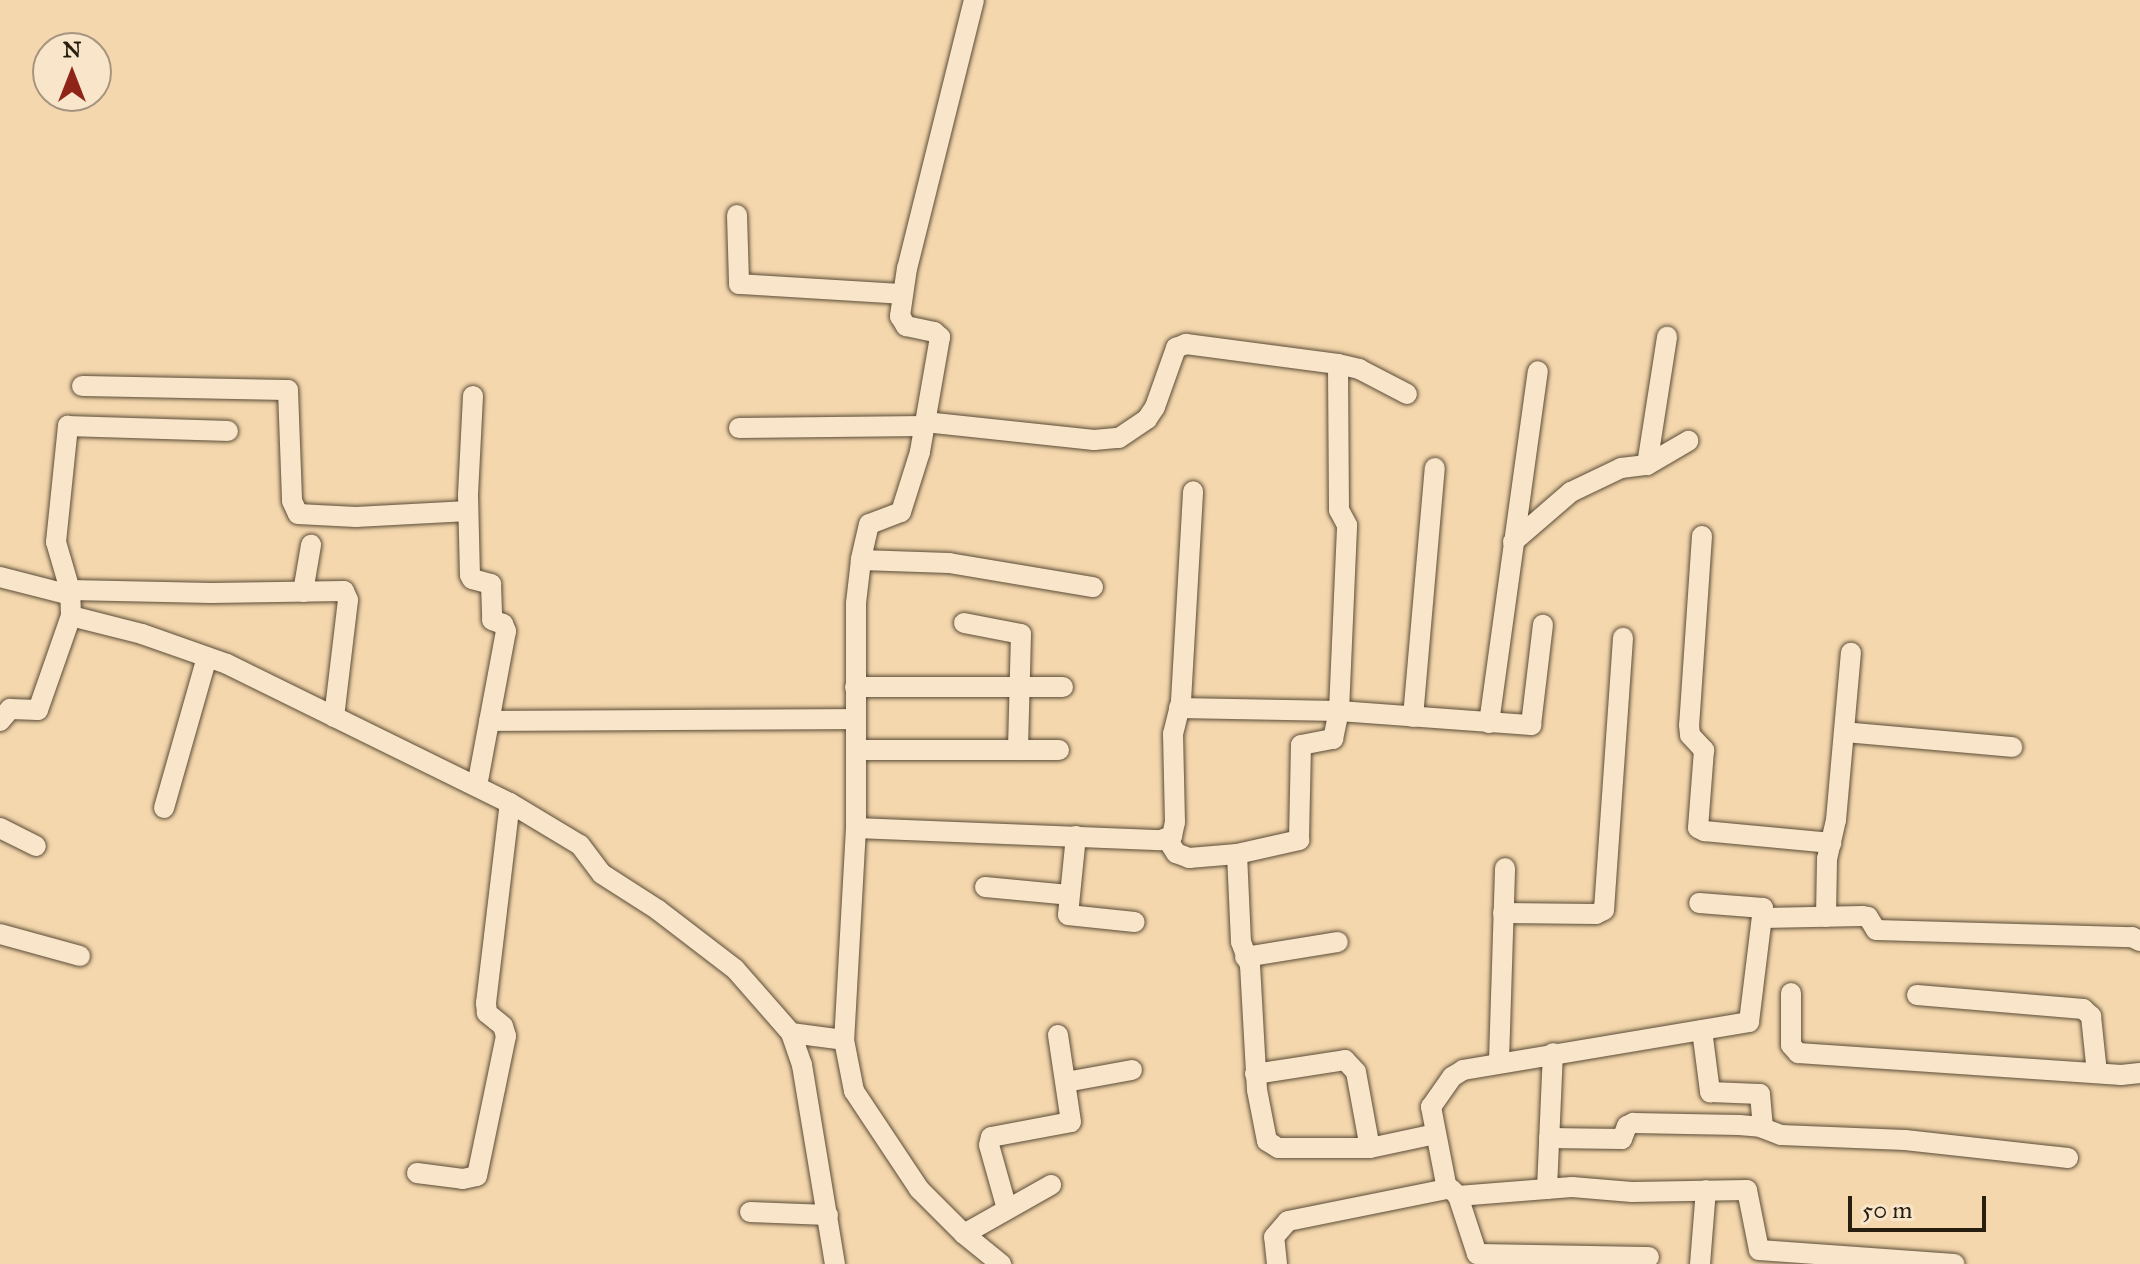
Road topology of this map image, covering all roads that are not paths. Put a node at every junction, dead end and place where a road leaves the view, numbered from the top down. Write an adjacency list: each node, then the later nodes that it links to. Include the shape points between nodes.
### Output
1 (974, 0): 3 (street)
2 (737, 215): 3 (street, via 739,284)
3 (903, 294): 10 (street, via 901,322 940,337)
4 (1667, 337): 14 (street)
5 (1338, 364): 8 (street); 10 (street, via 1180,345 1147,419 1129,433 1107,440); 35 (street, via 1339,510 1347,525)
6 (1538, 371): 19 (street)
7 (82, 386): 17 (street, via 288,390 292,501 298,514 356,517)
8 (1407, 394)
9 (473, 396): 17 (street)
10 (925, 424): 11 (street); 21 (street, via 901,512 869,524)
11 (739, 428)
12 (228, 431): 25 (street, via 68,426 56,542)
13 (1688, 441): 14 (street)
14 (1647, 465): 19 (street, via 1621,468 1571,492)
15 (1435, 468): 38 (street)
16 (1193, 491): 34 (street)
17 (468, 511): 40 (street, via 470,577 491,584 492,620 506,631)
18 (1702, 536): 54 (street, via 1689,725 1690,735 1704,750 1698,828)
19 (1513, 542): 41 (street)
20 (311, 545): 24 (street)
21 (861, 560): 23 (street, via 949,563); 31 (street)
22 (0, 577): 25 (street)
23 (1093, 587)
24 (303, 592): 25 (street); 37 (street, via 344,591 348,600)
25 (70, 600): 30 (street, via 129,630); 36 (street, via 38,710)
26 (964, 623): 32 (street, via 1019,632)
27 (1543, 625): 41 (street, via 1533,723)
28 (1623, 638): 61 (street, via 1604,910)
29 (1851, 653): 42 (street)
30 (207, 657): 37 (street); 49 (street)
31 (855, 687): 32 (street); 39 (street)
32 (1020, 687): 33 (street); 45 (street)
33 (1063, 687)
34 (1179, 708): 35 (street); 53 (street, via 1173,734 1175,822)
35 (1339, 711): 38 (street); 56 (street, via 1333,739 1301,745 1299,840)
36 (3, 712)
37 (334, 717): 47 (street)
38 (1413, 717): 41 (street)
39 (856, 719): 40 (street); 44 (street)
40 (489, 721): 47 (street)
41 (1489, 723)
42 (1844, 732): 43 (street); 54 (street)
43 (2012, 747)
44 (856, 750): 45 (street); 51 (street)
45 (1018, 750): 46 (street)
46 (1059, 750)
47 (477, 786): 48 (street)
48 (510, 803): 73 (street, via 580,845 602,874 735,969); 88 (street, via 486,1003 487,1013 506,1029 506,1036 477,1176)
49 (164, 808)
50 (0, 828): 55 (street)
51 (856, 828): 52 (street); 75 (street)
52 (1076, 836): 53 (street); 59 (street)
53 (1167, 839): 56 (street, via 1182,857)
54 (1831, 843): 62 (street)
55 (36, 846)
56 (1237, 854): 69 (street)
57 (1505, 868): 61 (street)
58 (985, 887): 59 (street)
59 (1069, 895): 64 (street, via 1070,918)
60 (1699, 903): 63 (street, via 1761,907)
61 (1503, 913): 77 (street)
62 (1826, 917): 63 (street); 66 (street, via 1867,916 1880,931)
63 (1763, 918): 72 (street, via 1751,1019)
64 (1135, 922)
65 (0, 934): 68 (street)
66 (2140, 941)
67 (1338, 942): 69 (street)
68 (80, 956)
69 (1245, 957): 81 (street, via 1252,981)
70 (1791, 993): 79 (street, via 1791,1045 1798,1053)
71 (1917, 995): 79 (street, via 2083,1009 2091,1016)
72 (1702, 1030): 76 (street); 83 (street, via 1710,1092 1760,1094)
73 (791, 1033): 75 (street); 95 (street, via 802,1065)
74 (1058, 1035): 82 (street)
75 (844, 1040): 96 (street, via 858,1100 928,1201)
76 (1553, 1053): 77 (street); 85 (street)
77 (1499, 1061): 84 (street, via 1452,1077 1431,1107)
78 (1132, 1070): 82 (street)
79 (2097, 1073): 80 (street)
80 (2140, 1073)
81 (1255, 1074): 86 (street, via 1272,1147); 86 (street, via 1350,1061)
82 (1066, 1082): 93 (street, via 1070,1124 991,1137)
83 (1763, 1128): 85 (street, via 1633,1123 1622,1139); 87 (street, via 1785,1135 1905,1140)
84 (1436, 1134): 86 (street); 92 (street)
85 (1549, 1138): 90 (street)
86 (1370, 1148)
87 (2068, 1158)
88 (417, 1173)
89 (1051, 1185): 93 (street)
90 (1547, 1189): 91 (street); 92 (street)
91 (1706, 1190): 97 (street, via 1747,1190); 103 (street)
92 (1453, 1192): 99 (street, via 1474,1252); 102 (street, via 1288,1221 1274,1237)
93 (1007, 1209): 96 (street)
94 (750, 1212): 95 (street)
95 (828, 1215): 100 (street)
96 (964, 1234): 101 (street)
97 (1756, 1256): 104 (street, via 1764,1252)
98 (1649, 1257): 99 (street)
99 (1507, 1260)
100 (835, 1264)
101 (1001, 1264)
102 (1277, 1264)
103 (1700, 1264)
104 (1954, 1264)

